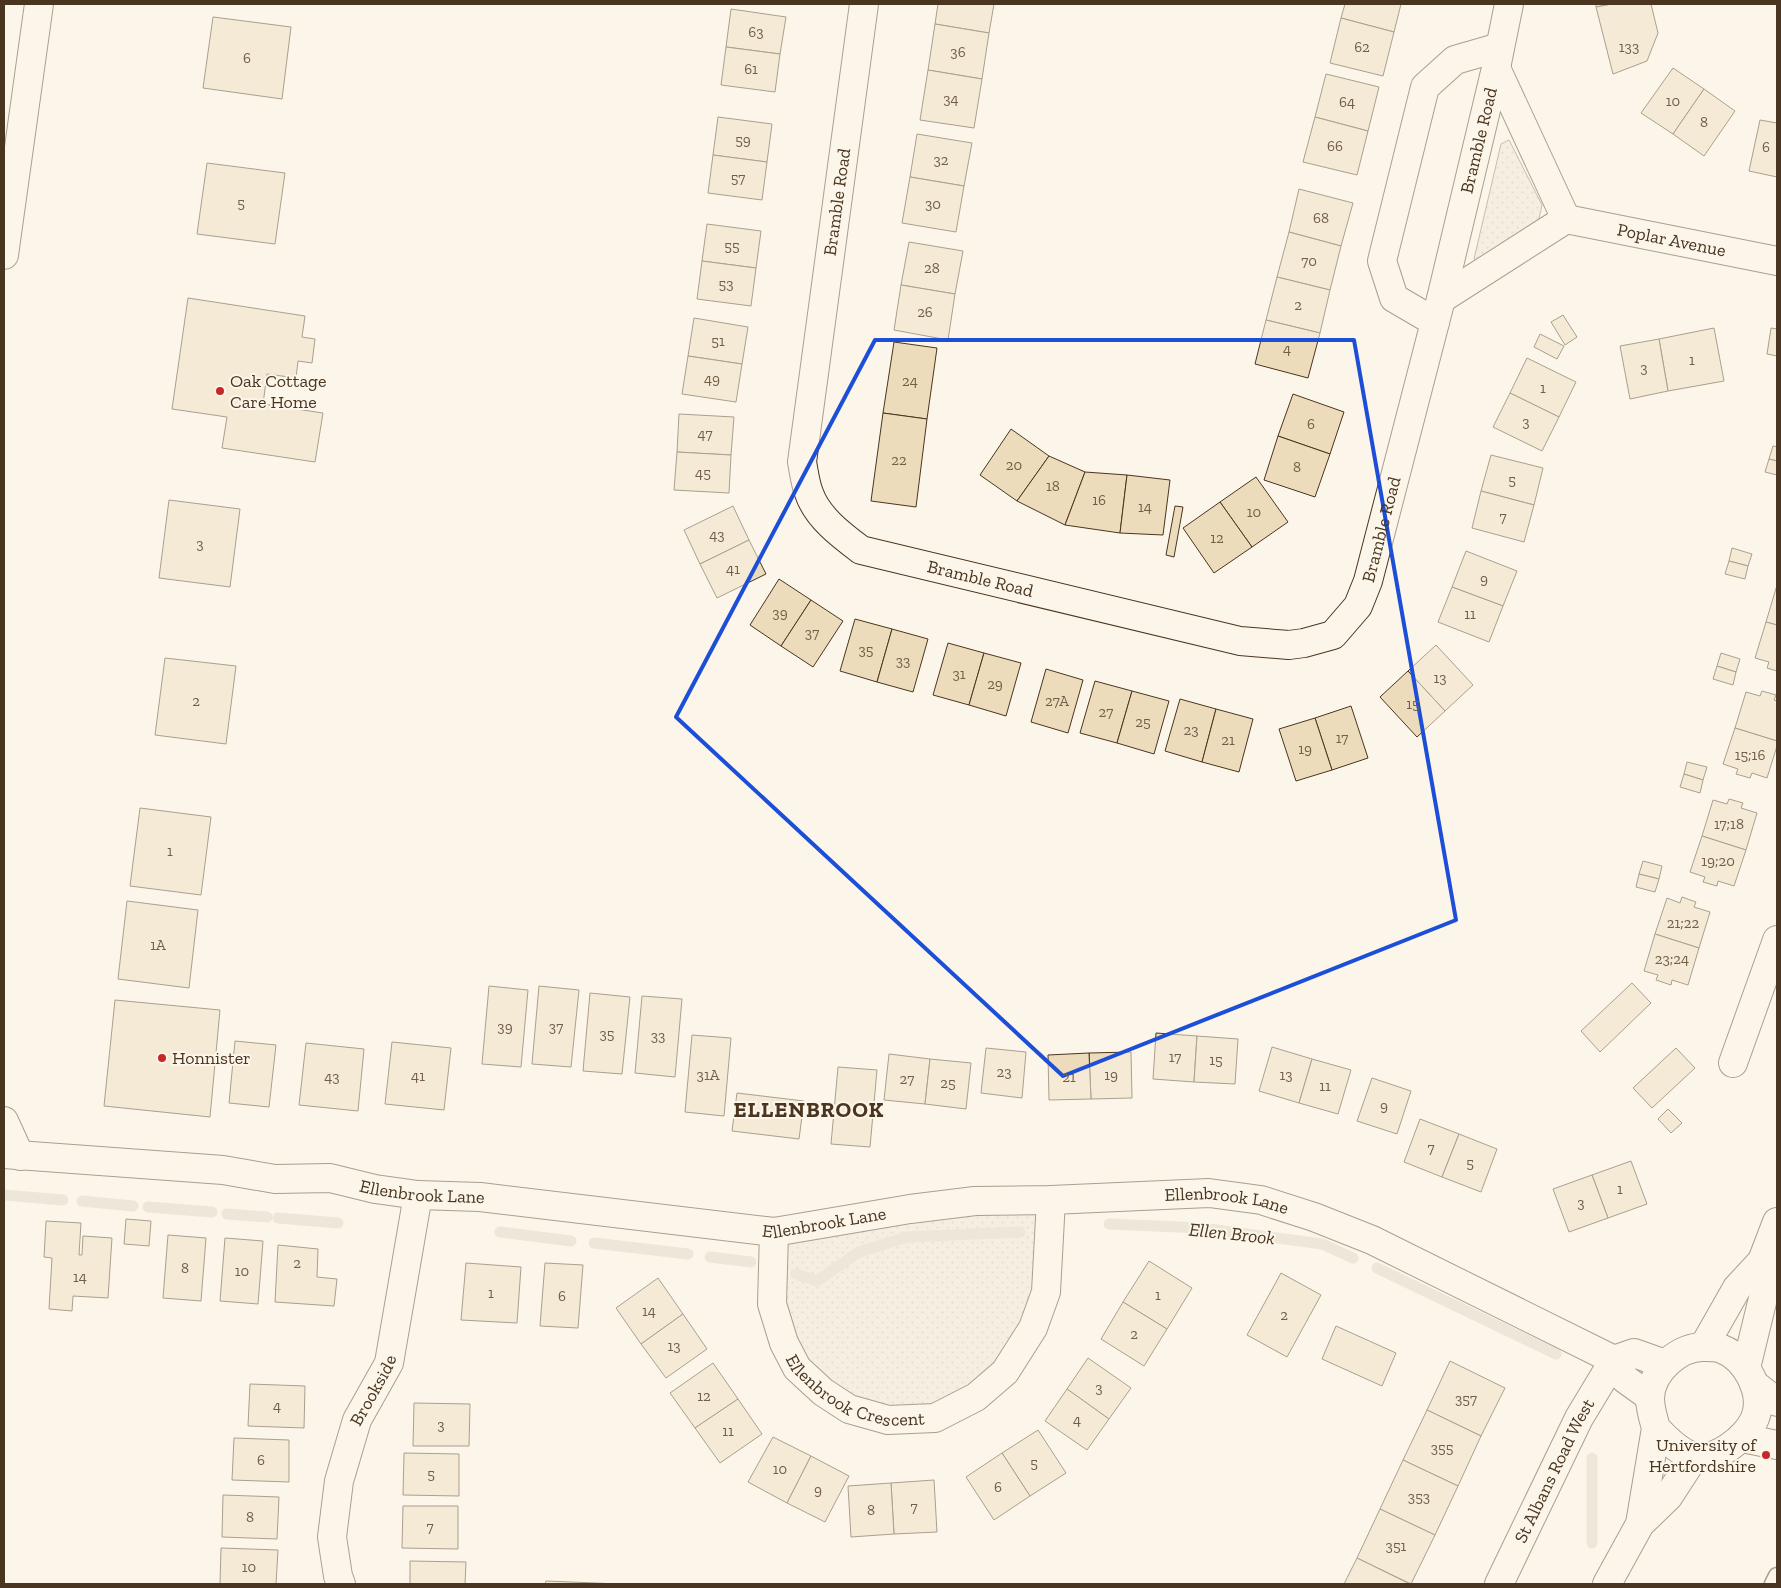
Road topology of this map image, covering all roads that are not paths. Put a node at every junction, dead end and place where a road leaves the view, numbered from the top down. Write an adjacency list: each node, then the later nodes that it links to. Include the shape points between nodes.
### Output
1 (39, 4): 6 (street)
2 (864, 4): 8 (street, Bramble Road, via 802,462 809,494 820,512 835,531 861,550 1240,641 1289,645 1333,635 1358,606 1368,581)
3 (1509, 4): 4 (street, Bramble Road)
4 (1498, 58): 5 (street); 8 (street, Bramble Road); 8 (street, via 1455,60 1425,87 1382,261 1394,298)
5 (1566, 219): 7 (street, Poplar Avenue); 8 (street)
6 (4, 255)
7 (1777, 261)
8 (1438, 310)
9 (1777, 940): 10 (street)
10 (1733, 1062)
11 (4, 1121): 12 (street)
12 (12, 1155): 13 (street, Ellenbrook Lane, via 223,1170 275,1179 330,1178 374,1190)
13 (418, 1194): 16 (street, Ellenbrook Lane, via 480,1197); 30 (street, Brookside, via 389,1363 357,1420 339,1481 332,1538)
14 (1050, 1200): 16 (street, Ellenbrook Lane, via 975,1201); 16 (street, Ellenbrook Crescent, via 1046,1292 1033,1328 1005,1372 976,1396 935,1418 888,1420 849,1409 823,1392 797,1368 784,1342 772,1304); 19 (street, Ellenbrook Lane, via 1209,1193 1260,1200 1372,1240)
15 (1777, 1222): 17 (street)
16 (774, 1232)
17 (1762, 1261): 18 (street, via 1737,1288); 21 (street, via 1764,1294)
18 (1704, 1346): 20 (street, via 1687,1351); 21 (street, via 1721,1348 1734,1356)
19 (1614, 1360): 20 (street, via 1634,1353); 22 (street, via 1625,1379); 31 (street, St Albans Road West, via 1579,1418)
20 (1666, 1364): 22 (street, via 1656,1378)
21 (1750, 1376): 23 (street); 25 (street, via 1758,1402 1755,1418)
22 (1650, 1397): 24 (street)
23 (1777, 1402)
24 (1656, 1428): 27 (street, via 1678,1449); 28 (street)
25 (1742, 1438): 26 (street); 27 (street, via 1724,1451)
26 (1777, 1445)
27 (1694, 1457): 28 (street, via 1668,1497)
28 (1640, 1524): 32 (street)
29 (1777, 1576): 33 (lane)
30 (341, 1584)
31 (1499, 1584)
32 (1607, 1584)
33 (1773, 1584)

